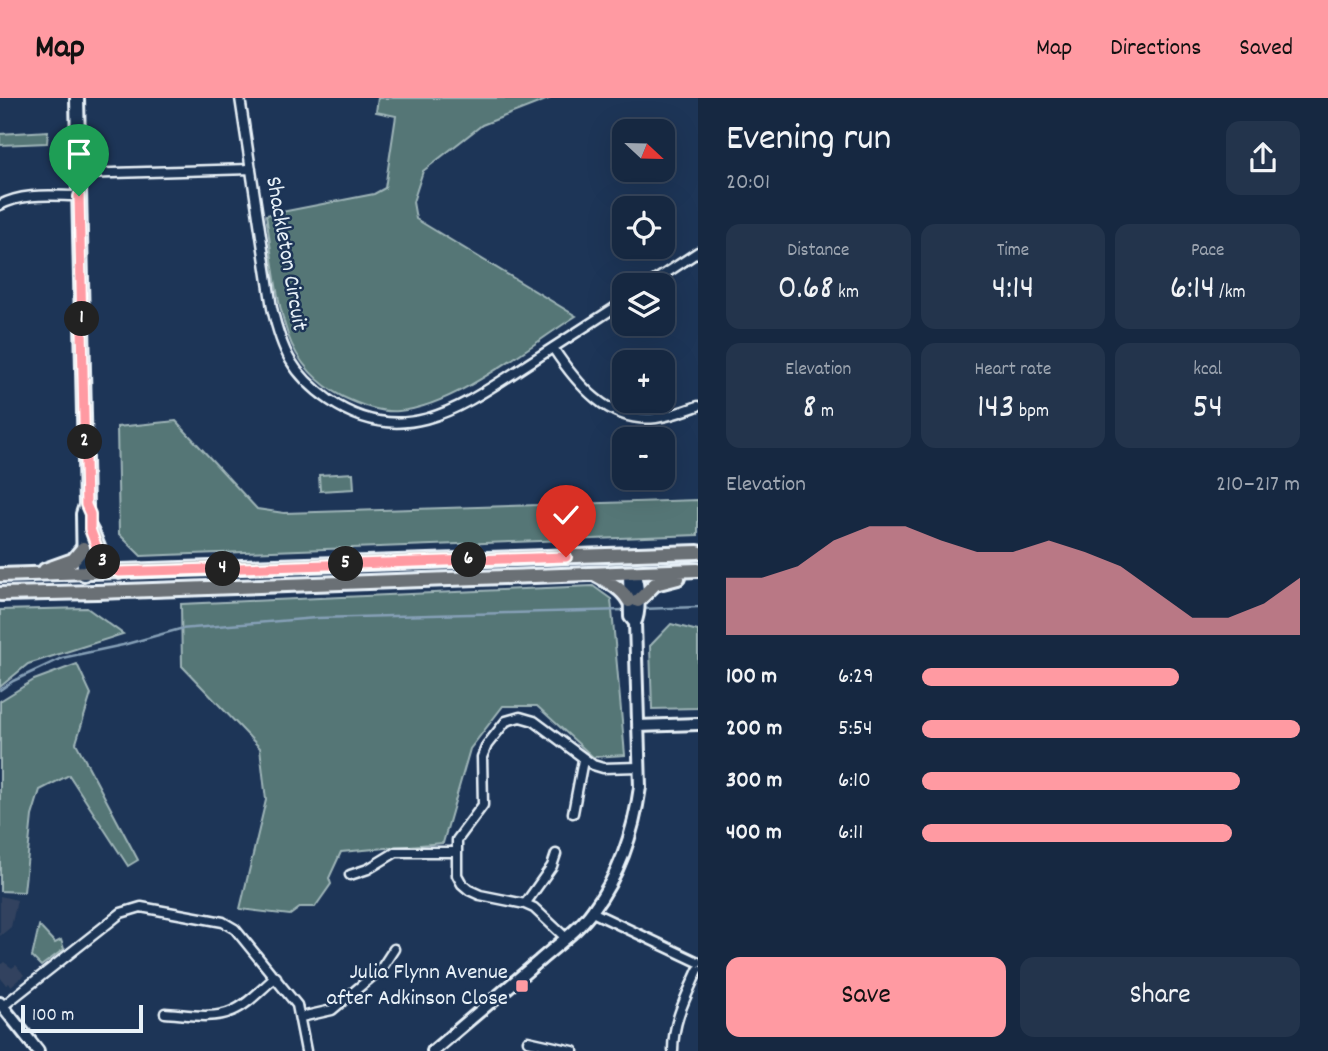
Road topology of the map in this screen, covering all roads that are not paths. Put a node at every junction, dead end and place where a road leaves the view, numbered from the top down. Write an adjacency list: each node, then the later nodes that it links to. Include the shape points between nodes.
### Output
1 (77, 98): 4 (main road)
2 (240, 98): 3 (street, Shackleton Circuit)
3 (251, 169): 4 (street); 10 (street, Shackleton Circuit, via 279,338 291,365 310,387 338,406 364,418 391,422 443,415)
4 (78, 174): 5 (main road)
5 (79, 196): 6 (street, via 28,196); 12 (main road)
6 (0, 205)
7 (698, 252): 8 (street)
8 (666, 273)
9 (612, 309): 10 (street, Shackleton Circuit)
10 (553, 348): 11 (street, via 588,391 620,414 653,419)
11 (698, 406)
12 (86, 505): 13 (main road); 14 (main road)
13 (90, 529): 20 (main road, via 101,559); 21 (main road)
14 (83, 548): 21 (main road); 24 (main road, via 73,560)
15 (698, 552): 16 (main road)
16 (649, 554): 17 (main road); 18 (main road)
17 (566, 557): 18 (main road, via 620,561); 20 (main road)
18 (631, 571): 19 (main road); 22 (main road); 27 (street, via 637,582)
19 (698, 571): 27 (main road, via 655,584)
20 (119, 572): 21 (main road)
21 (87, 574): 24 (main road); 25 (main road)
22 (594, 574): 25 (main road); 27 (main road)
23 (0, 575): 24 (main road)
24 (24, 575)
25 (87, 592): 26 (main road)
26 (0, 594)
27 (633, 601): 29 (street)
28 (698, 724): 29 (street)
29 (638, 726): 31 (street)
30 (583, 760): 31 (street, via 603,768); 32 (street); 33 (street, via 534,721 520,717 506,721 482,757 482,805 457,840)
31 (639, 767): 37 (street, via 637,812 630,836 608,888)
32 (573, 813)
33 (456, 852): 35 (street, via 396,852); 36 (street, via 457,875 469,890)
34 (556, 854): 36 (street)
35 (351, 874)
36 (525, 904): 38 (street)
37 (592, 912): 38 (street); 40 (street)
38 (566, 938): 49 (street)
39 (394, 949): 45 (street, via 381,970 332,1010)
40 (698, 962)
41 (698, 970): 51 (street, via 676,1019)
42 (276, 977): 43 (street, via 236,929 223,922 141,907 121,913); 44 (street, via 228,1013); 45 (street)
43 (1, 1004): 47 (street)
44 (165, 1013)
45 (301, 1017): 48 (street)
46 (528, 1041): 50 (street)
47 (38, 1051)
48 (306, 1051)
49 (433, 1051)
50 (573, 1051)
51 (673, 1051)

